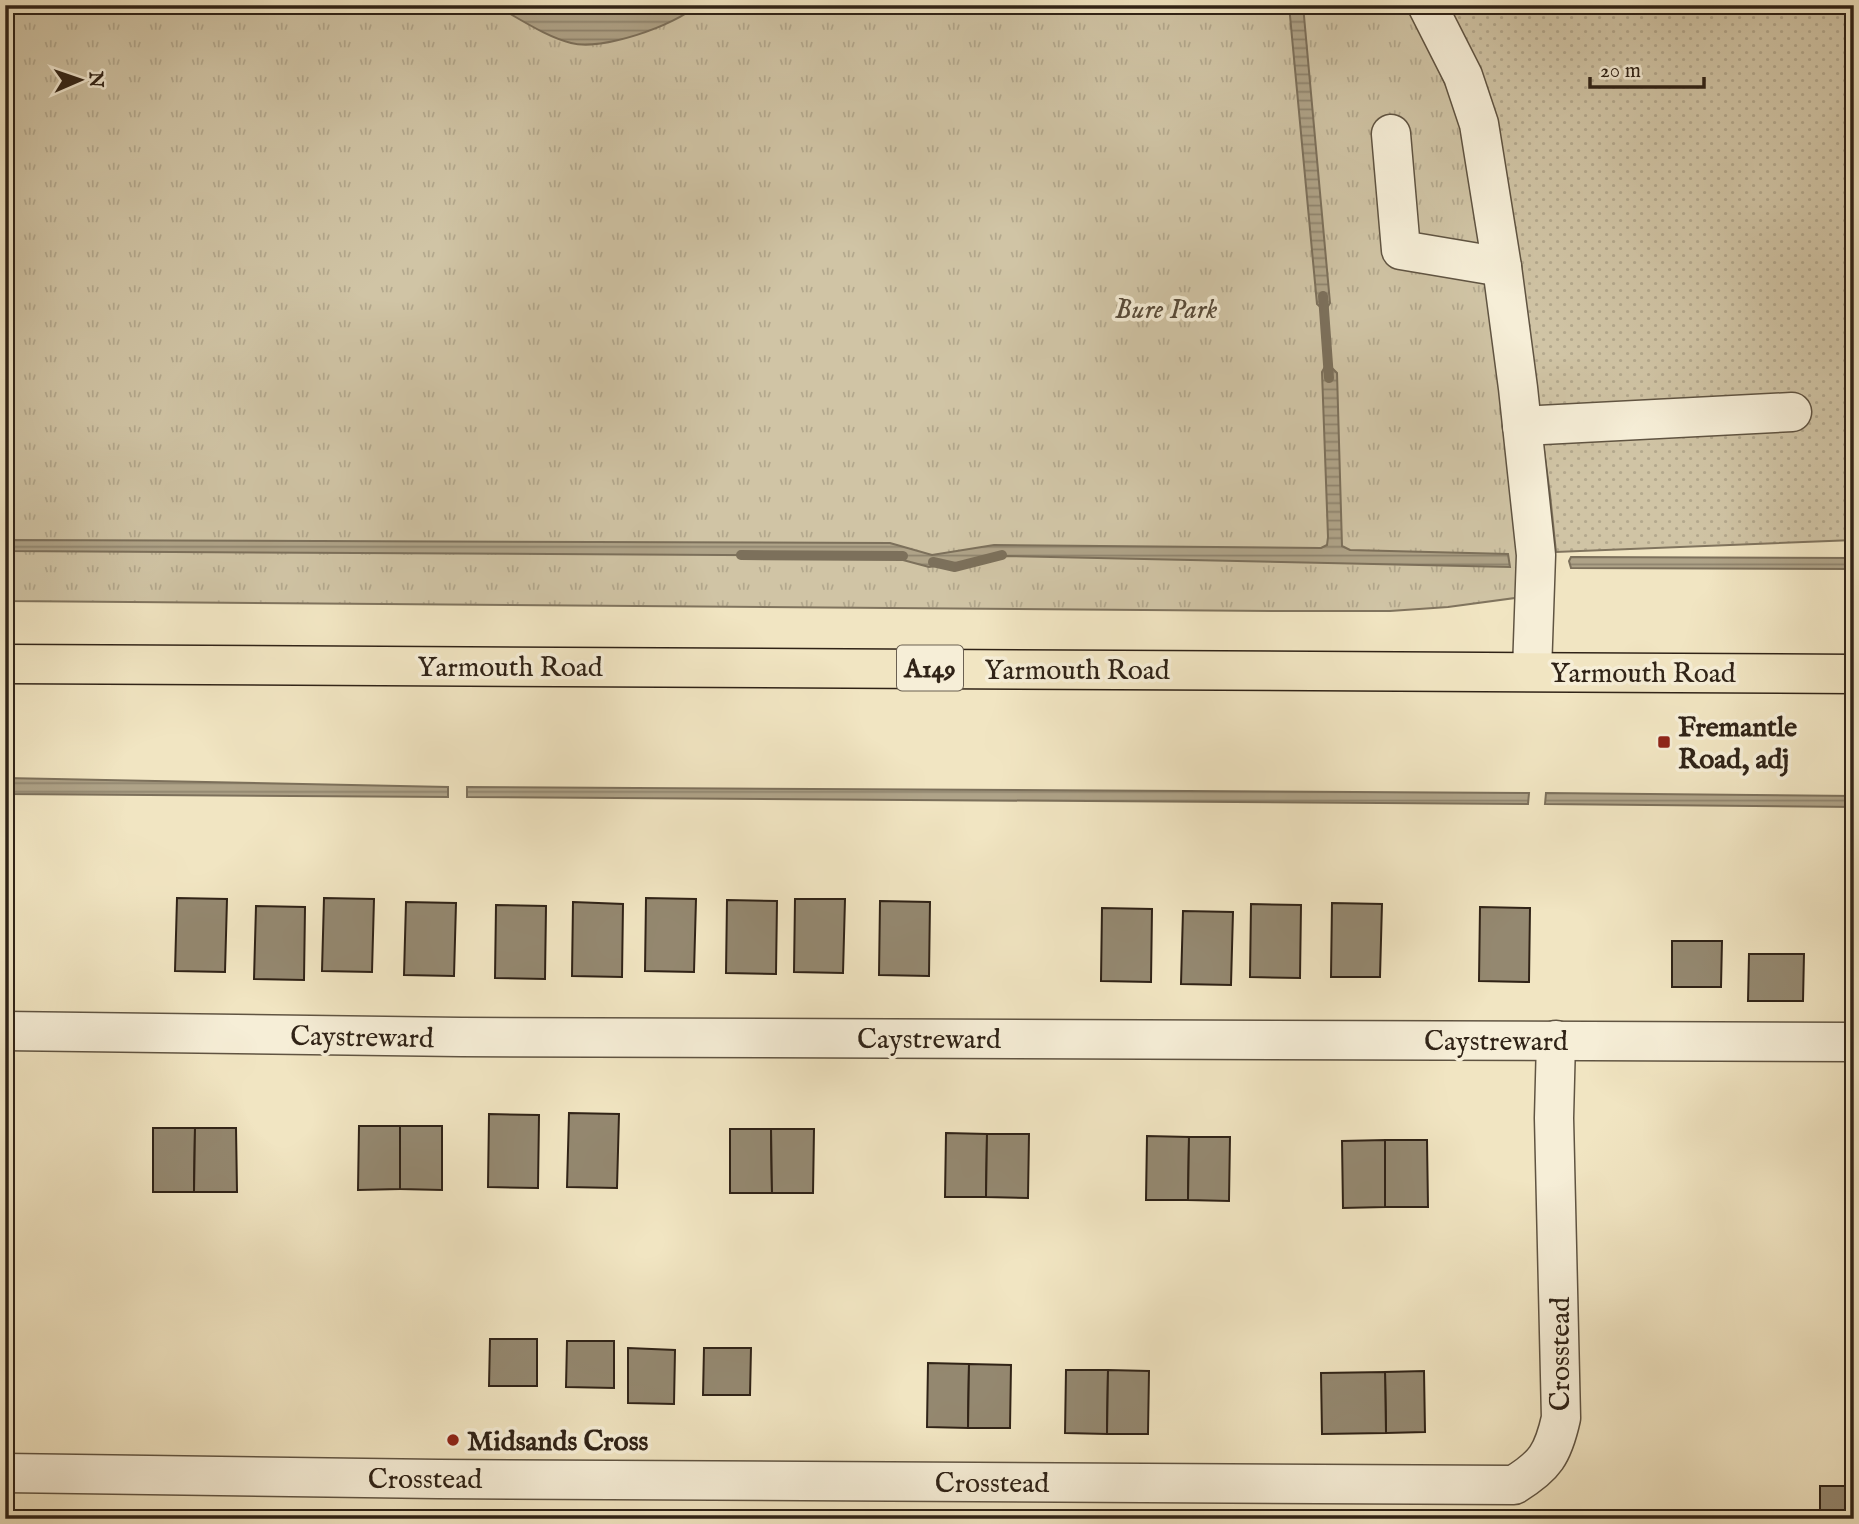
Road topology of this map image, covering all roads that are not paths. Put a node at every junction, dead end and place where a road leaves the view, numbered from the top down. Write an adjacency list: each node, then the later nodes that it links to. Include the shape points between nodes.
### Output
1 (1427, 5): 3 (street, via 1462,76 1479,124)
2 (1391, 134): 3 (street, via 1401,250)
3 (1502, 267): 5 (street)
4 (1792, 412): 5 (street)
5 (1522, 425): 7 (street, via 1536,561)
6 (5, 664): 7 (main road, Yarmouth Road / A149)
7 (1532, 671): 8 (main road, Yarmouth Road / A149)
8 (1854, 674)
9 (5, 1031): 10 (street, Caystreward)
10 (1556, 1040): 11 (street, Caystreward); 12 (street, Crosstead, via 1561,1418 1555,1444 1536,1471 1514,1485)
11 (1854, 1042)
12 (5, 1473)

